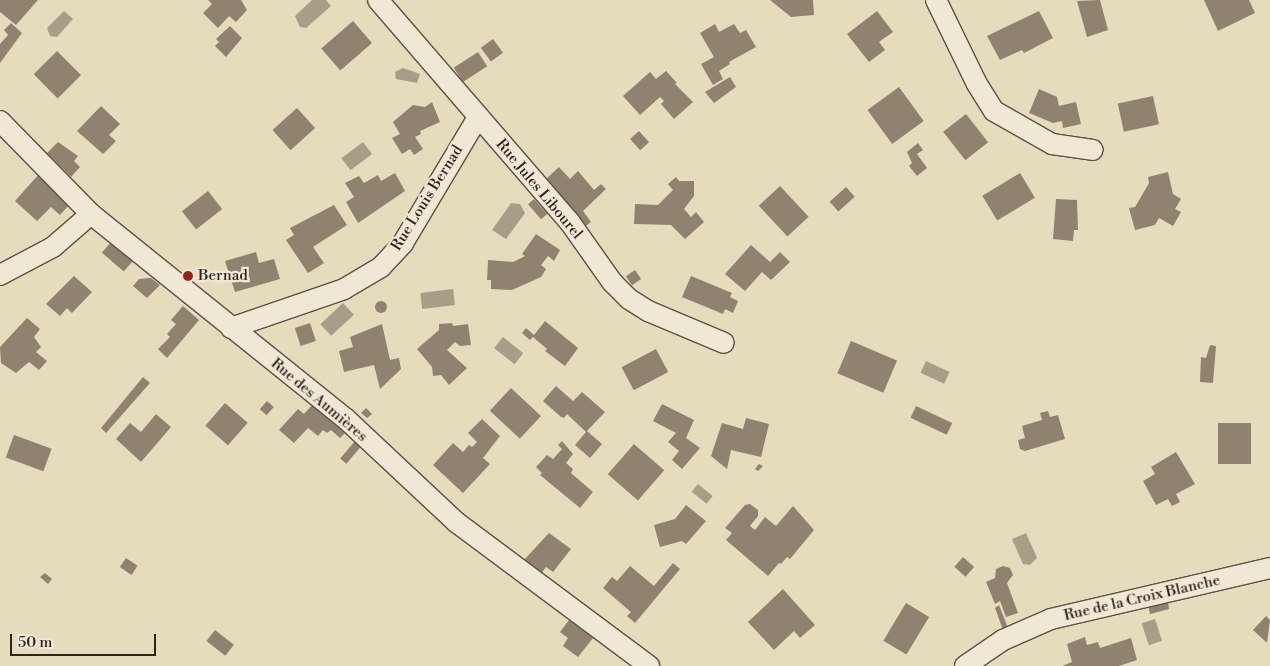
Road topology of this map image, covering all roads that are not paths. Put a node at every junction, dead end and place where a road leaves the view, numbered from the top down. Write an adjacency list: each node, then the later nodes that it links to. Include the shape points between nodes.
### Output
1 (378, 0): 3 (street, Rue Jules Libourel)
2 (936, 0): 5 (street, via 977,84 994,111 1052,144)
3 (478, 117): 8 (street, Rue Louis Bernad, via 403,243 381,267 344,289); 9 (street, Rue Jules Libourel, via 569,221 612,282 629,299 648,312)
4 (0, 121): 6 (street, Rue des Aumières)
5 (1093, 150)
6 (91, 214): 7 (street, via 53,247); 8 (street, Rue des Aumières)
7 (0, 276)
8 (231, 328): 11 (street, Rue des Aumières, via 346,419 456,522)
9 (724, 343)
10 (1270, 568): 12 (street, Rue de la Croix Blanche, via 1051,619 1003,640)
11 (649, 666)
12 (964, 666)

